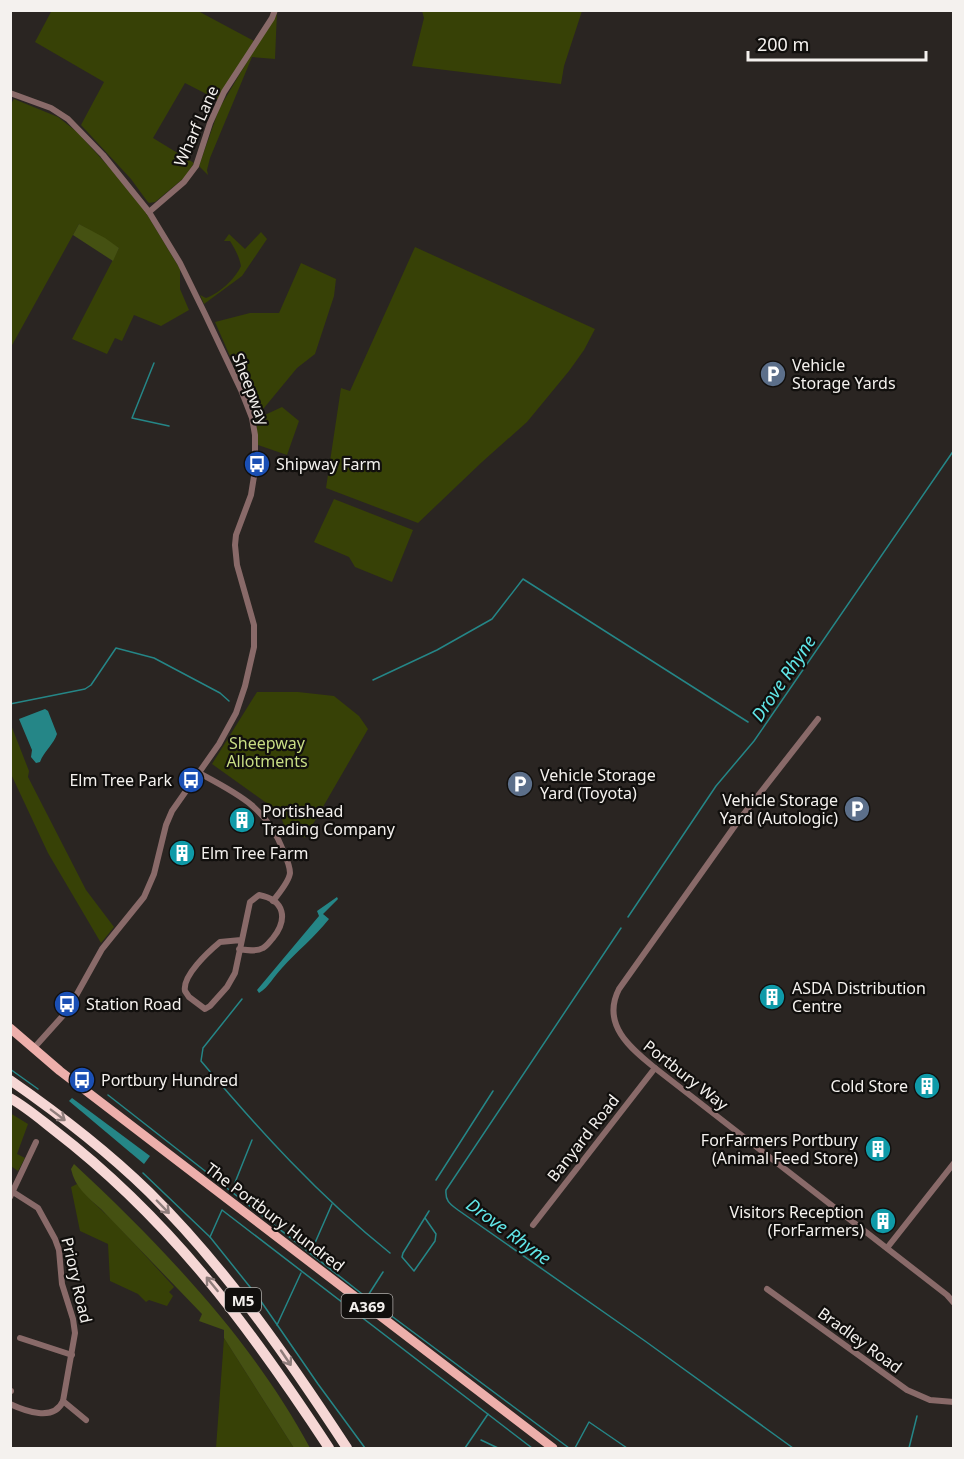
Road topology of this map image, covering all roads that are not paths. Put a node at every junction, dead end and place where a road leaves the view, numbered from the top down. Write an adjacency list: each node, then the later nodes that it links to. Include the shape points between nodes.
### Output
1 (275, 10): 3 (street, Wharf Lane, via 224,92 196,166 184,182)
2 (10, 93): 3 (street, Sheepway, via 68,119 104,155)
3 (149, 212): 5 (street, Sheepway, via 205,314 243,396 255,435 251,495 235,545 254,625 254,647 236,713)
4 (818, 720): 11 (street, Portbury Way, via 739,820 615,998 615,1025 630,1048)
5 (199, 773): 6 (street, via 244,798 270,823 290,871); 10 (street, Sheepway, via 172,811 144,897 102,949 68,1010)
6 (273, 901): 7 (street, via 259,895 248,905); 8 (street, via 282,912 279,930 264,947)
7 (241, 940): 8 (street); 8 (street, via 218,944 186,979 187,995 202,1009 210,1006 230,983)
8 (240, 949)
9 (10, 1028): 10 (main road, The Portbury Hundred / A369)
10 (33, 1049): 31 (main road, The Portbury Hundred / A369)
11 (654, 1068): 17 (street, Banyard Road); 18 (street, Portbury Way)
12 (10, 1080): 30 (highway, M5, one-way to 30, via 125,1169 192,1238 281,1350)
13 (10, 1098): 29 (highway, M5, one-way to 13, via 244,1324 159,1223 80,1151)
14 (36, 1142): 16 (street)
15 (954, 1163): 18 (street)
16 (12, 1194): 22 (street, Priory Road, via 38,1208 55,1239 63,1290 75,1326)
17 (533, 1225)
18 (887, 1248): 20 (street, Portbury Way)
19 (767, 1289): 24 (street, Bradley Road, via 907,1390 930,1400)
20 (954, 1303)
21 (20, 1338): 22 (street)
22 (72, 1354): 25 (street, Priory Road)
23 (954, 1396): 24 (street)
24 (943, 1400): 26 (street, Bradley Road)
25 (63, 1401): 27 (street, via 42,1414); 28 (street)
26 (954, 1402)
27 (10, 1404)
28 (86, 1420)
29 (328, 1449)
30 (347, 1449)
31 (553, 1449)

